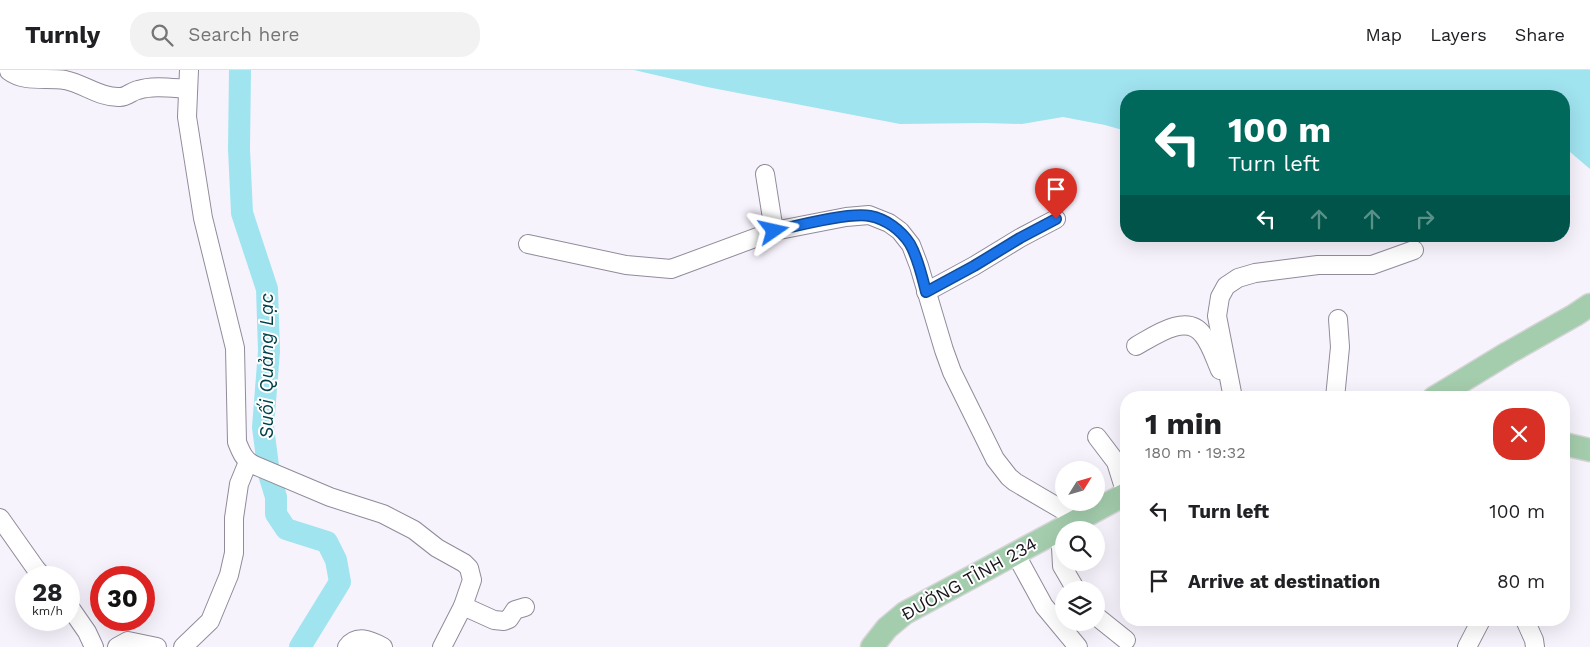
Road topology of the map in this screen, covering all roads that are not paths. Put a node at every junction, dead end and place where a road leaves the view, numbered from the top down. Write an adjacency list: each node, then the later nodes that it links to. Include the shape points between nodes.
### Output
1 (189, 70): 3 (street)
2 (6, 72): 3 (street, via 21,78 68,81 122,98 146,88)
3 (188, 89): 20 (street, via 187,117 203,218 235,348 237,442)
4 (765, 174): 6 (street)
5 (1056, 219): 9 (street)
6 (774, 231): 7 (street, via 671,269 626,265); 9 (street, via 846,217 869,216 882,221 900,231 910,245)
7 (528, 244)
8 (1414, 250): 14 (street, via 1372,265 1318,264 1256,273 1238,278 1226,286 1220,297 1217,316)
9 (926, 292): 24 (street, via 952,372 995,459 1009,477)
10 (1590, 304): 16 (main road)
11 (1338, 319): 15 (street, via 1340,347)
12 (1136, 346): 13 (street, via 1171,328 1196,328 1205,337)
13 (1230, 391)
14 (1231, 391)
15 (1336, 391)
16 (1446, 391)
17 (1097, 437): 21 (street, via 1116,462)
18 (1570, 445): 19 (main road)
19 (1590, 450)
20 (251, 464): 29 (street, via 330,497 383,514 464,563 472,580); 39 (street, via 239,484 234,518 234,553 229,575 210,621)
21 (1120, 475)
22 (1120, 497): 25 (main road, ĐƯỜNG TỈNH 234)
23 (0, 518): 28 (street)
24 (1065, 521)
25 (1075, 521)
26 (1055, 532): 27 (main road, ĐƯỜNG TỈNH 234)
27 (1015, 553): 43 (main road, ĐƯỜNG TỈNH 234, via 905,614 887,628); 44 (street, via 1044,606)
28 (34, 566)
29 (463, 606): 30 (street, via 504,621 515,610); 42 (street)
30 (525, 608)
31 (80, 622): 36 (street)
32 (1105, 623): 35 (street)
33 (1478, 626): 45 (street)
34 (1528, 626): 46 (street)
35 (1126, 640)
36 (94, 647)
37 (117, 647): 38 (street, via 128,641)
38 (157, 647)
39 (183, 647)
40 (347, 647): 41 (street, via 360,638)
41 (382, 647)
42 (442, 647)
43 (872, 647)
44 (1078, 647)
45 (1467, 647)
46 (1535, 647)

